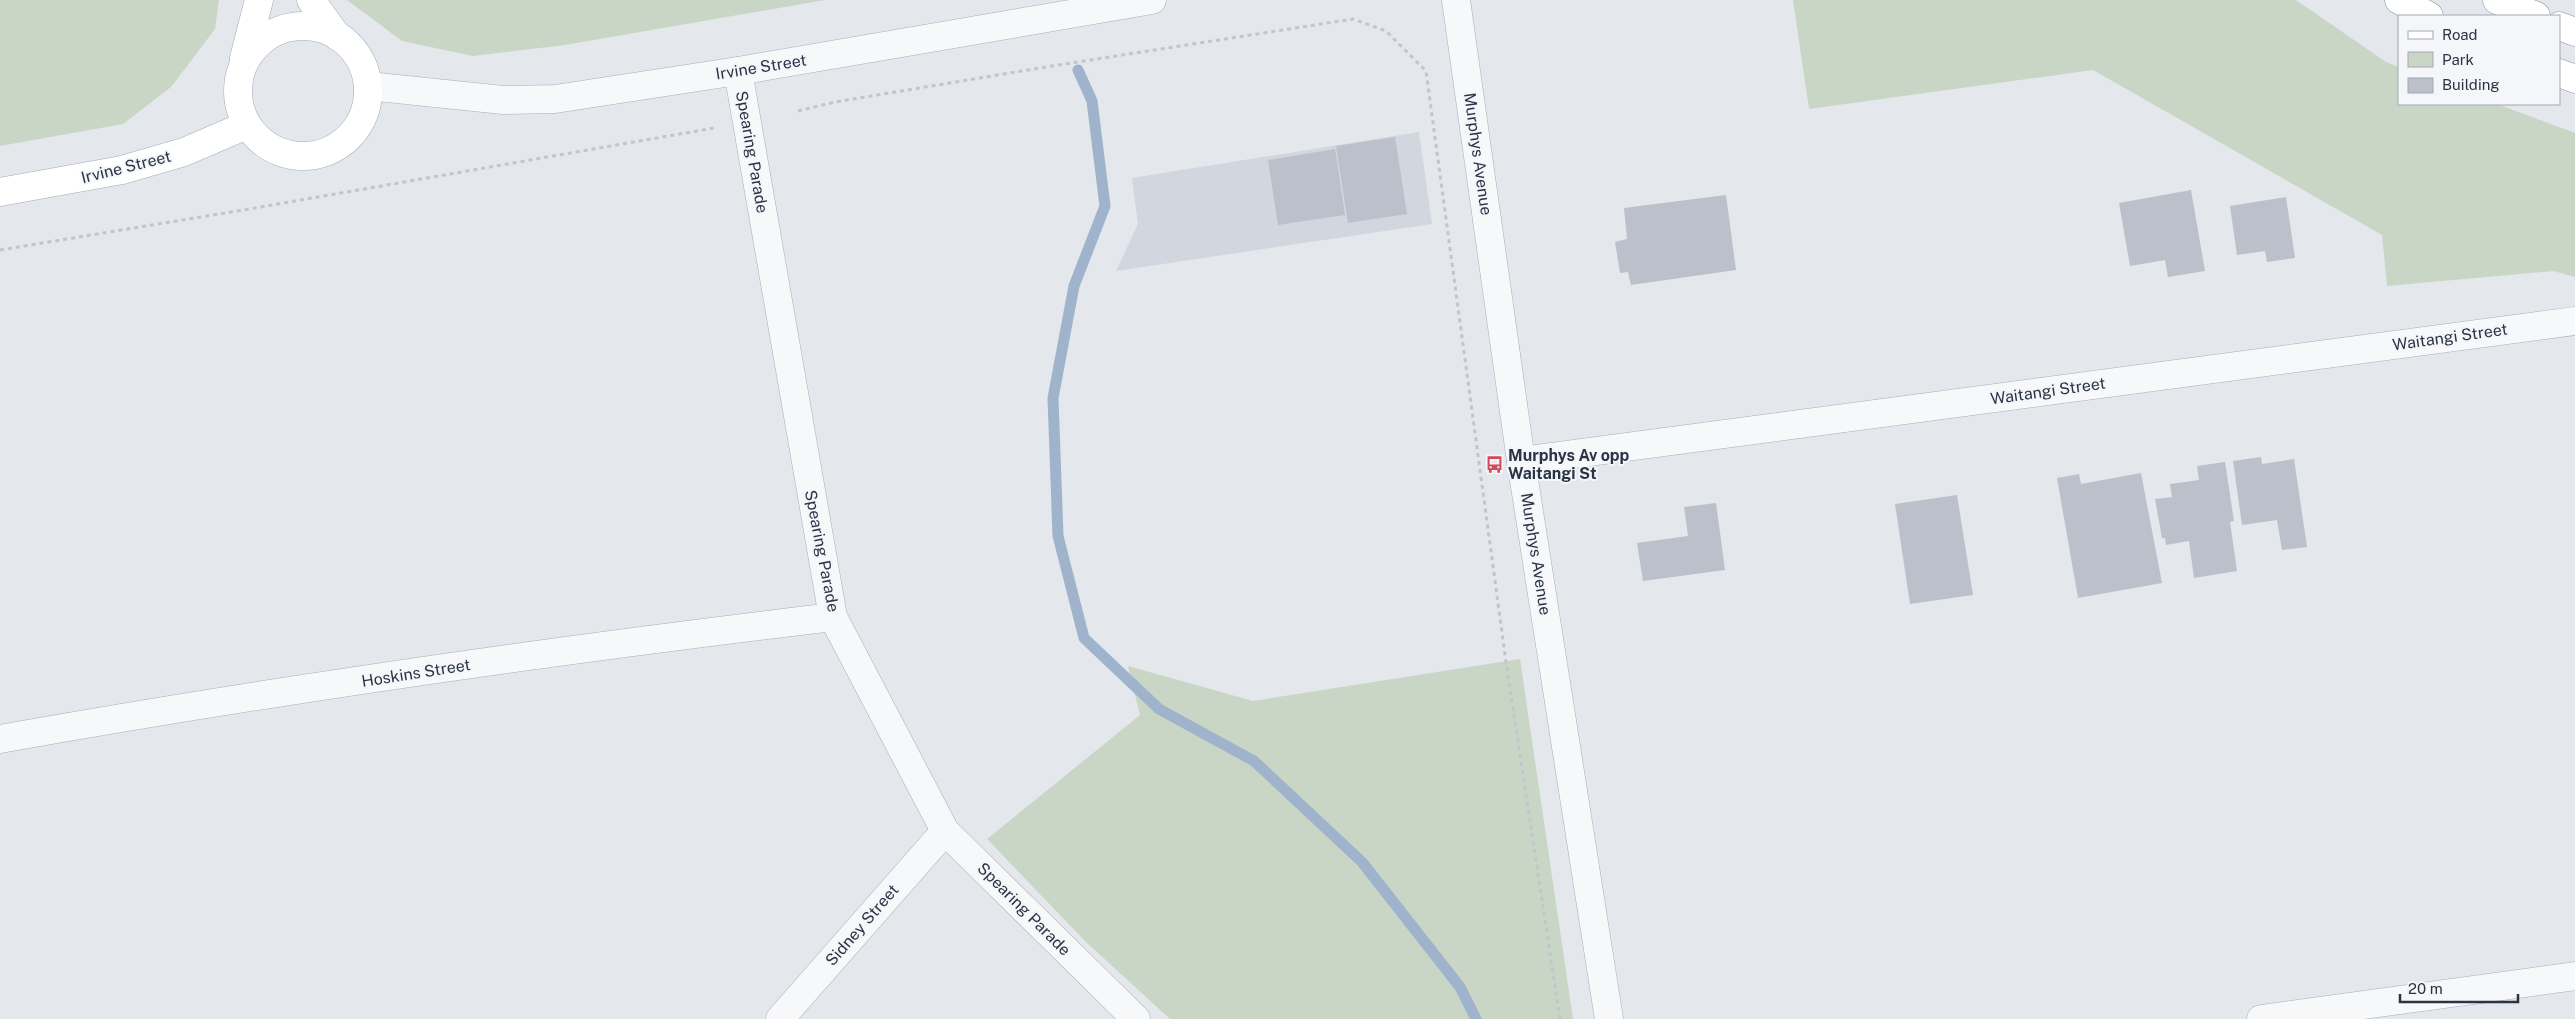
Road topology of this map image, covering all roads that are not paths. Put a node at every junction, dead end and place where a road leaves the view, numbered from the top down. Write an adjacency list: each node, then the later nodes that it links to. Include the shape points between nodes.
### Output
1 (259, 0): 12 (main road)
2 (311, 0): 11 (main road)
3 (1152, 0): 13 (street, Irvine Street)
4 (1456, 0): 20 (street, Murphys Avenue)
5 (2399, 0): 7 (main road)
6 (2498, 0): 8 (main road)
7 (2427, 15)
8 (2534, 15)
9 (2560, 26): 10 (main road)
10 (2575, 32)
11 (337, 36): 12 (main road, via 319,28 299,26 280,30 250,52); 16 (main road, via 352,49 363,66)
12 (241, 69): 17 (main road, via 238,88 240,108)
13 (738, 71): 16 (street, Irvine Street, via 555,99 503,100); 21 (street, Spearing Parade)
14 (2560, 73): 15 (main road)
15 (2575, 79)
16 (368, 86): 17 (main road, via 366,105 348,138 332,149 314,155 294,156 276,150 260,140)
17 (247, 125): 18 (main road, Irvine Street, via 184,152 122,170)
18 (0, 192)
19 (2575, 321): 20 (street, Waitangi Street)
20 (1521, 461): 27 (street, Murphys Avenue)
21 (833, 617): 22 (street, Hoskins Street, via 594,646 122,717); 23 (street, Spearing Parade)
22 (0, 739)
23 (945, 831): 25 (street, Sidney Street); 26 (street, Spearing Parade)
24 (2575, 976): 28 (street)
25 (780, 1019)
26 (1136, 1019)
27 (1609, 1019)
28 (2261, 1019)

